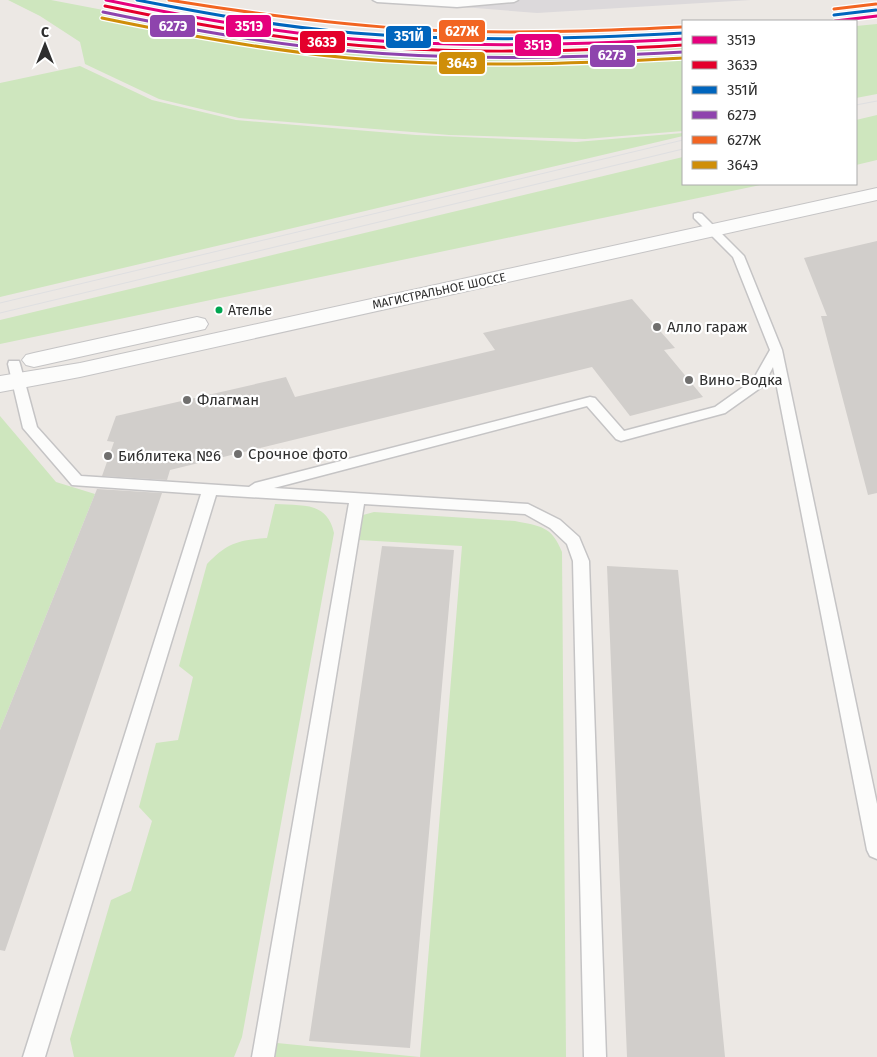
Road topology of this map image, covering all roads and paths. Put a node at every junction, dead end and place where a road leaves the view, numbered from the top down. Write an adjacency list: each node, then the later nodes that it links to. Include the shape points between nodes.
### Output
1 (377, 0): 2 (lane, via 456,4)
2 (514, 0)
3 (877, 177): 4 (main road)
4 (857, 182)
5 (842, 185): 7 (main road, МАГИСТРАЛЬНОЕ ШОССЕ)
6 (877, 194): 7 (main road, МАГИСТРАЛЬНОЕ ШОССЕ)
7 (705, 223): 8 (lane, via 738,256); 9 (main road, МАГИСТРАЛЬНОЕ ШОССЕ, via 80,370)
8 (776, 350): 11 (lane, via 758,383 711,413 621,436 590,401); 13 (lane)
9 (8, 373): 10 (lane, via 30,428 77,481)
10 (210, 490): 11 (lane); 14 (lane)
11 (242, 491): 12 (lane)
12 (357, 499): 15 (lane); 16 (lane, via 528,509 555,524 574,541 581,561)
13 (877, 850)
14 (34, 1057)
15 (263, 1057)
16 (595, 1057)

